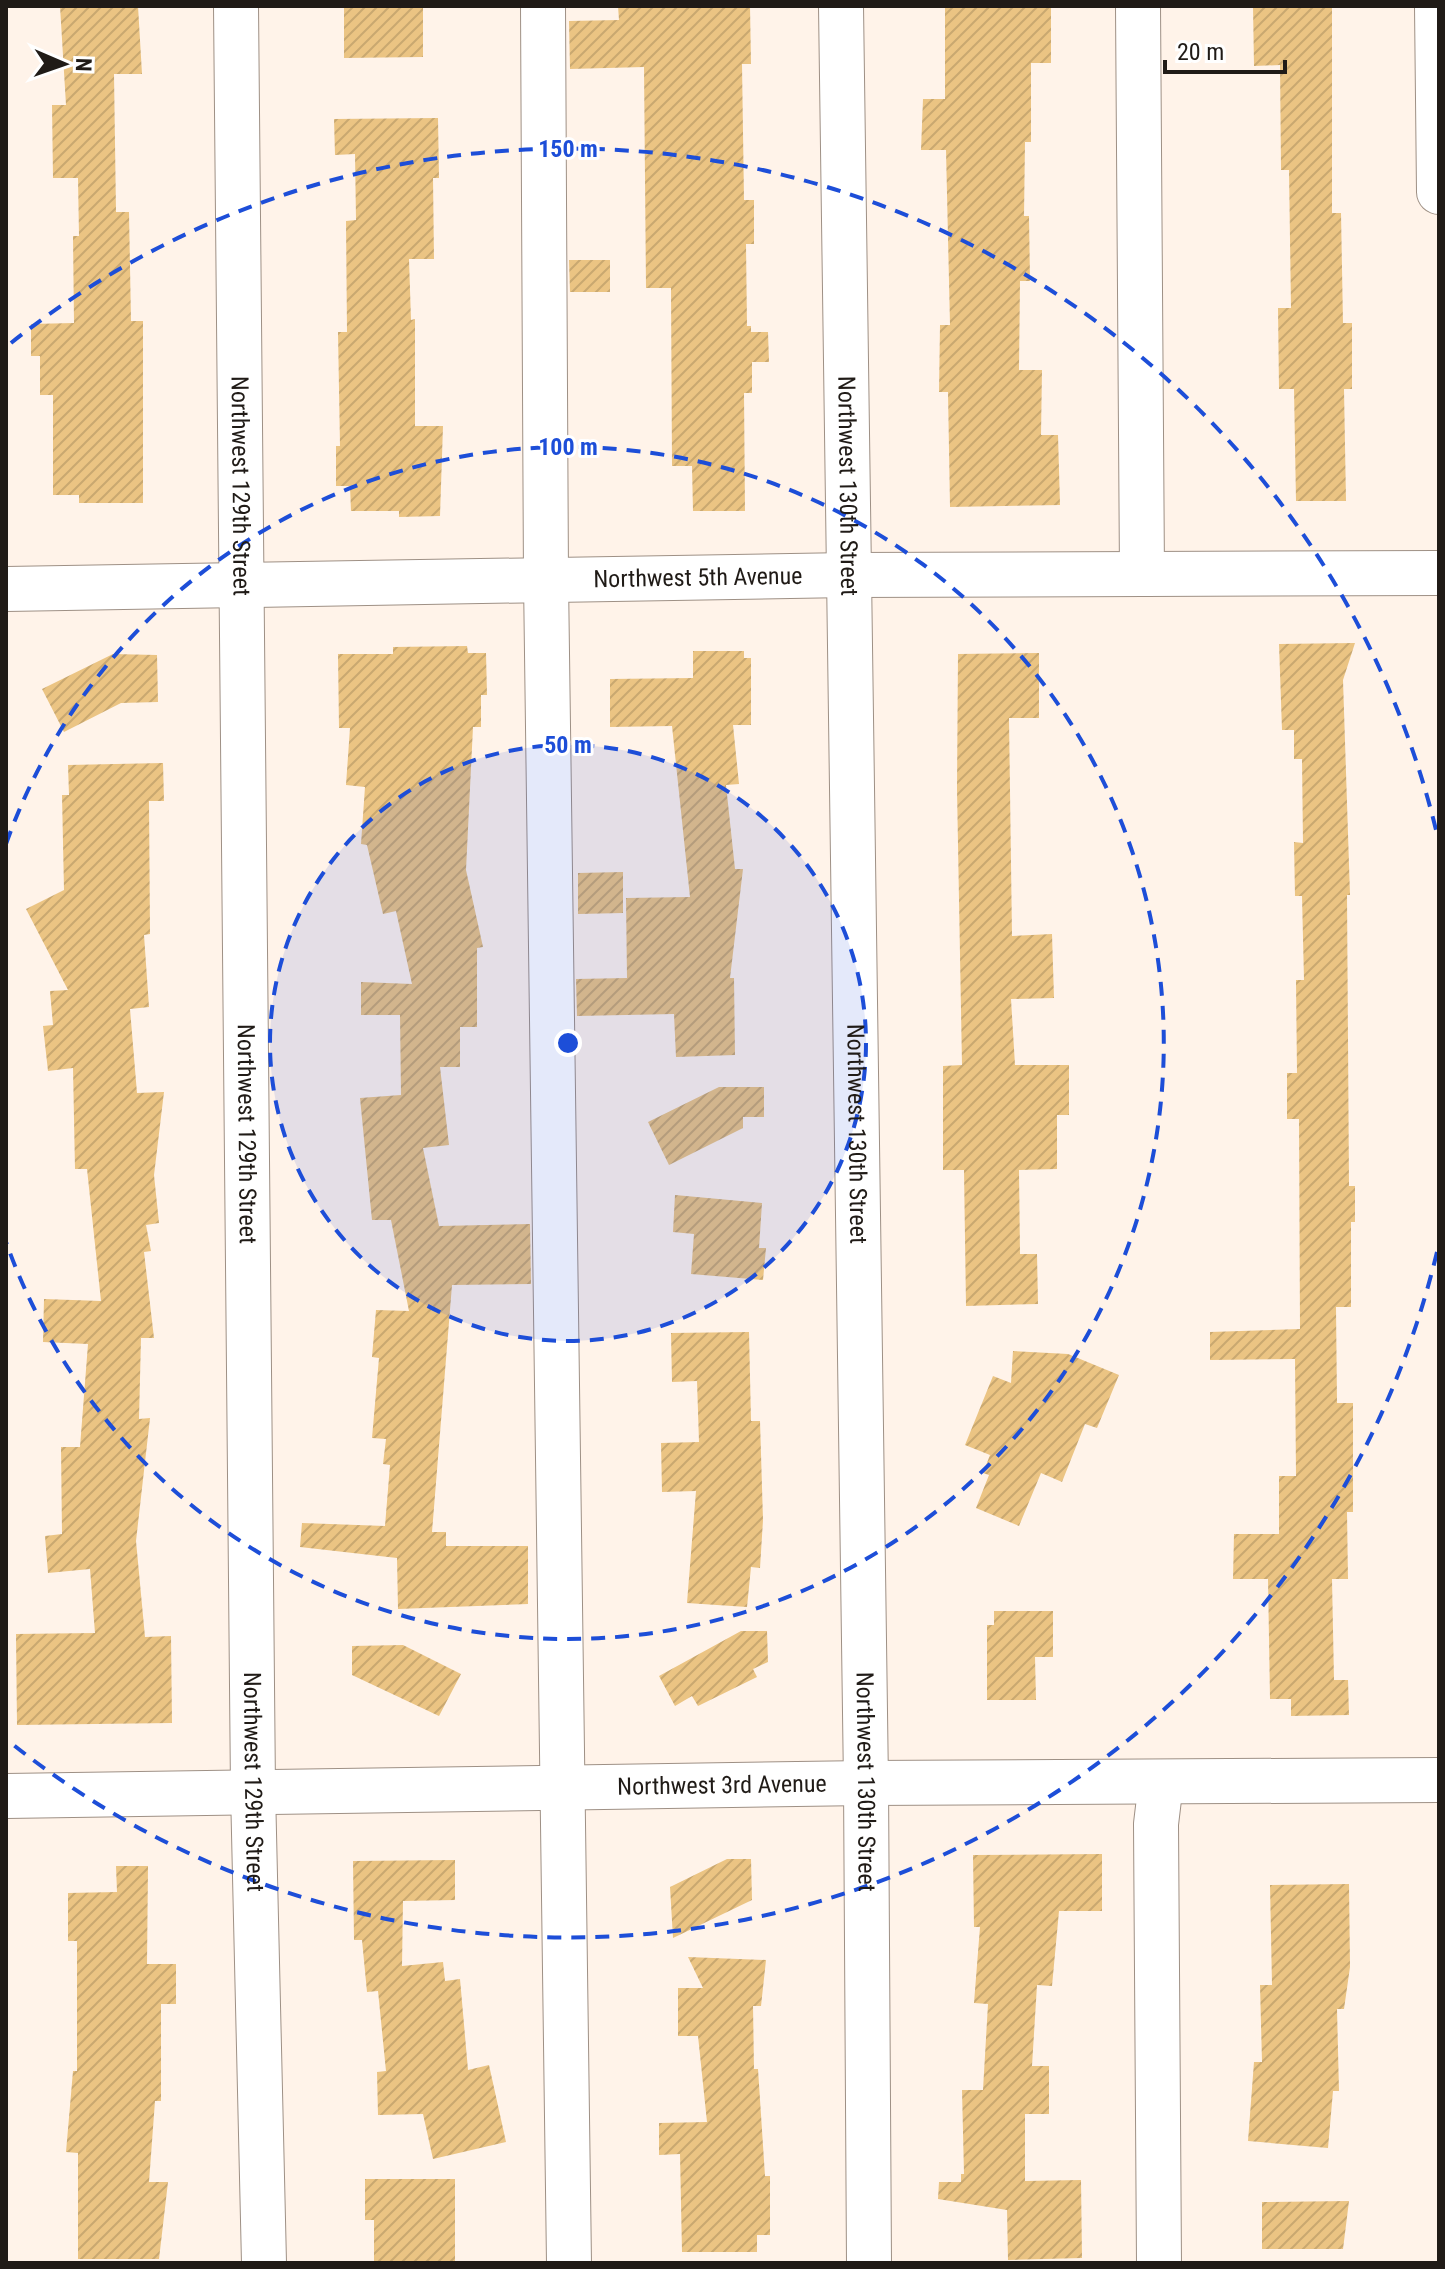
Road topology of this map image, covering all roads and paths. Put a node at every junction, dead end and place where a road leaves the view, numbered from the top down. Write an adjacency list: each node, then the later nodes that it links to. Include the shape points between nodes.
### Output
1 (236, 6): 11 (street, Northwest 129th Street)
2 (543, 6): 10 (street)
3 (841, 6): 9 (street, Northwest 130th Street)
4 (1138, 6): 8 (street)
5 (1437, 6): 6 (street)
6 (1439, 192)
7 (1439, 573): 8 (street, Northwest 5th Avenue)
8 (1142, 574): 9 (street, Northwest 5th Avenue)
9 (848, 575): 10 (street, Northwest 5th Avenue); 15 (street, Northwest 130th Street)
10 (546, 580): 11 (street, Northwest 5th Avenue); 16 (street)
11 (240, 585): 12 (street, Northwest 5th Avenue); 17 (street, Northwest 129th Street)
12 (6, 589)
13 (1439, 1780): 14 (street, Northwest 3rd Avenue)
14 (1161, 1782): 15 (street, Northwest 3rd Avenue); 22 (street, via 1156,1824)
15 (866, 1783): 16 (street, Northwest 3rd Avenue); 21 (street, Northwest 130th Street)
16 (561, 1786): 17 (street, Northwest 3rd Avenue); 20 (street)
17 (253, 1790): 18 (street, Northwest 3rd Avenue); 19 (street, Northwest 129th Street)
18 (6, 1796)
19 (264, 2263)
20 (569, 2263)
21 (869, 2263)
22 (1159, 2263)

